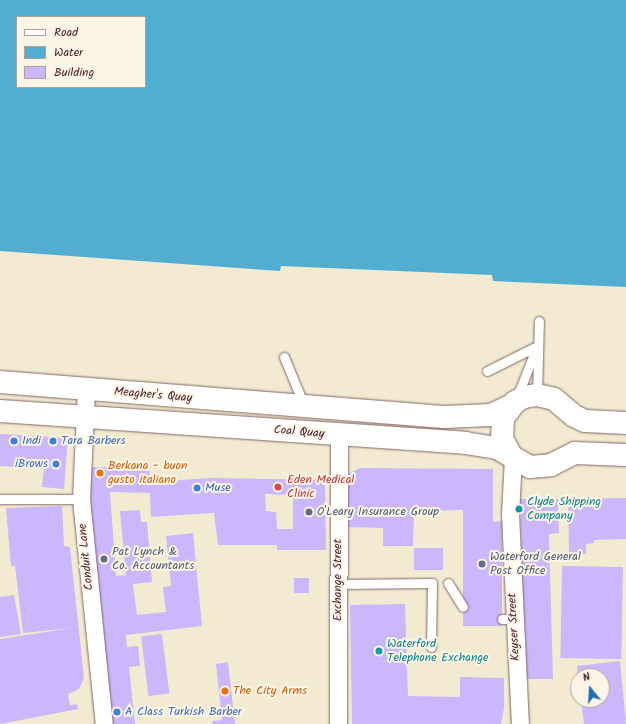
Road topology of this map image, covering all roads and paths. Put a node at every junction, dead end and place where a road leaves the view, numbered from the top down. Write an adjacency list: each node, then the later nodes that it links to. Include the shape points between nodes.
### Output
1 (539, 321): 2 (lane)
2 (537, 346): 4 (lane); 7 (lane); 9 (lane)
3 (284, 357): 10 (lane)
4 (487, 371)
5 (0, 382): 6 (main road, Meagher's Quay)
6 (86, 389): 10 (main road, Meagher's Quay); 12 (street, Conduit Lane)
7 (537, 395): 8 (main road); 9 (main road)
8 (562, 403): 13 (main road, via 580,419); 17 (main road, via 574,432 572,442)
9 (514, 404): 10 (main road, Coal Quay, via 490,415 467,418); 16 (main road, via 503,418 501,429 504,444)
10 (306, 408)
11 (0, 411): 12 (main road)
12 (83, 417): 14 (main road, Coal Quay); 19 (street, Conduit Lane)
13 (626, 423)
14 (339, 436): 16 (main road, Coal Quay, via 477,444 497,448); 21 (street, Exchange Street)
15 (626, 455): 17 (main road, via 583,452)
16 (512, 458): 17 (main road, via 530,467 541,467); 26 (street, Keyser Street, via 508,619)
17 (560, 459)
18 (0, 499): 19 (lane)
19 (81, 499): 24 (street, Conduit Lane)
20 (448, 583): 22 (lane)
21 (338, 584): 23 (lane, via 432,583); 25 (street, Exchange Street)
22 (463, 607)
23 (431, 647)
24 (104, 724)
25 (338, 724)
26 (520, 724)

